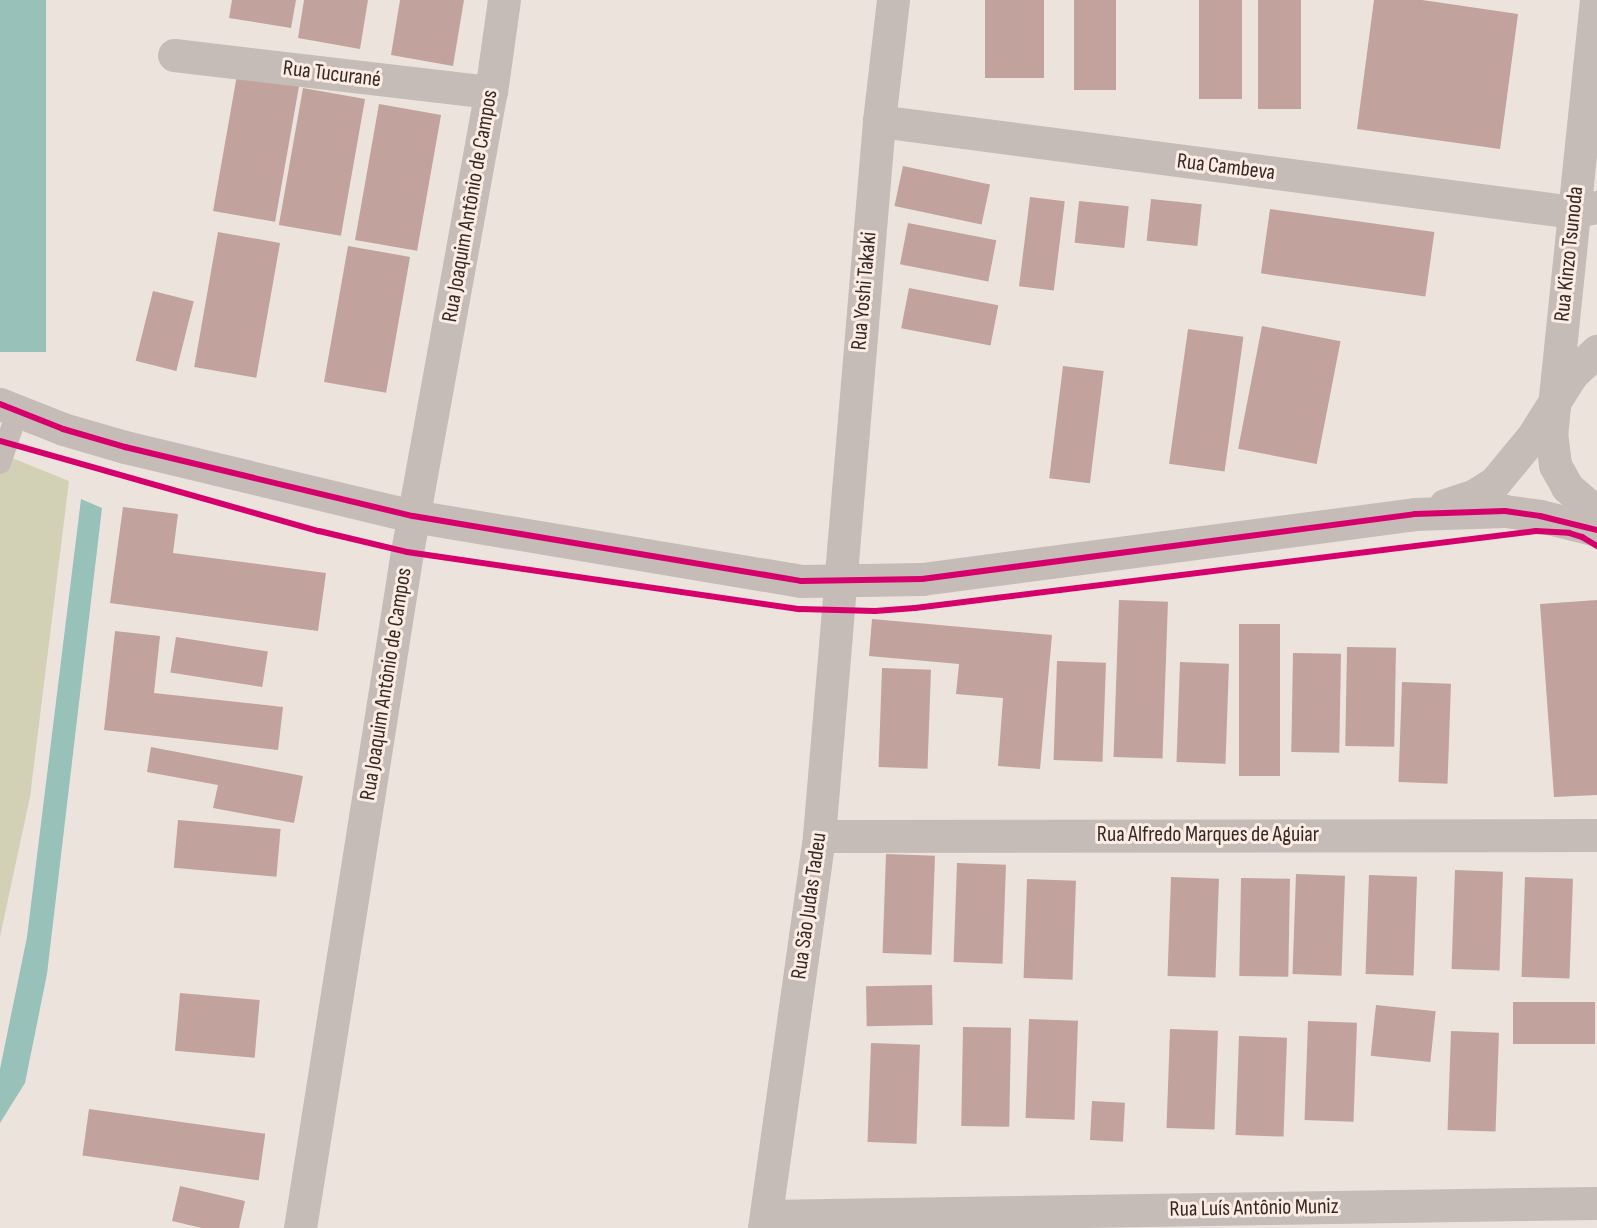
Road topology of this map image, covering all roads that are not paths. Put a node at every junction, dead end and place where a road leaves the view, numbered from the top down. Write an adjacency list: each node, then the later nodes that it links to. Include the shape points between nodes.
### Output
1 (504, 0): 5 (street, Rua Joaquim Antônio de Campos)
2 (893, 0): 6 (street, Rua Yoshi Takaki)
3 (1596, 0): 7 (street, Rua Kinzo Tsunoda)
4 (174, 55): 5 (street, Rua Tucurané)
5 (491, 92): 14 (street, Rua Joaquim Antônio de Campos)
6 (879, 121): 7 (street, Rua Cambeva); 16 (street, Rua Yoshi Takaki)
7 (1585, 210): 9 (street, Rua Kinzo Tsunoda)
8 (1597, 351): 9 (street, via 1572,374)
9 (1553, 401): 12 (street, Rua Kinzo Tsunoda, via 1555,465 1567,488); 13 (street, via 1533,436 1495,482 1473,496)
10 (9, 408): 11 (lane); 14 (street, via 125,447)
11 (2, 450)
12 (1597, 513)
13 (1415, 514): 15 (street, via 1505,511); 16 (street, via 933,578)
14 (413, 516): 16 (street, via 762,576); 21 (street, Rua Joaquim Antônio de Campos)
15 (1597, 530)
16 (839, 582): 18 (street, Rua São Judas Tadeu)
17 (1597, 835): 18 (street, Rua Alfredo Marques de Aguiar)
18 (819, 836): 20 (street, Rua São Judas Tadeu)
19 (1597, 1203): 20 (street, Rua Luís Antônio Muniz)
20 (765, 1222)
21 (300, 1228)

